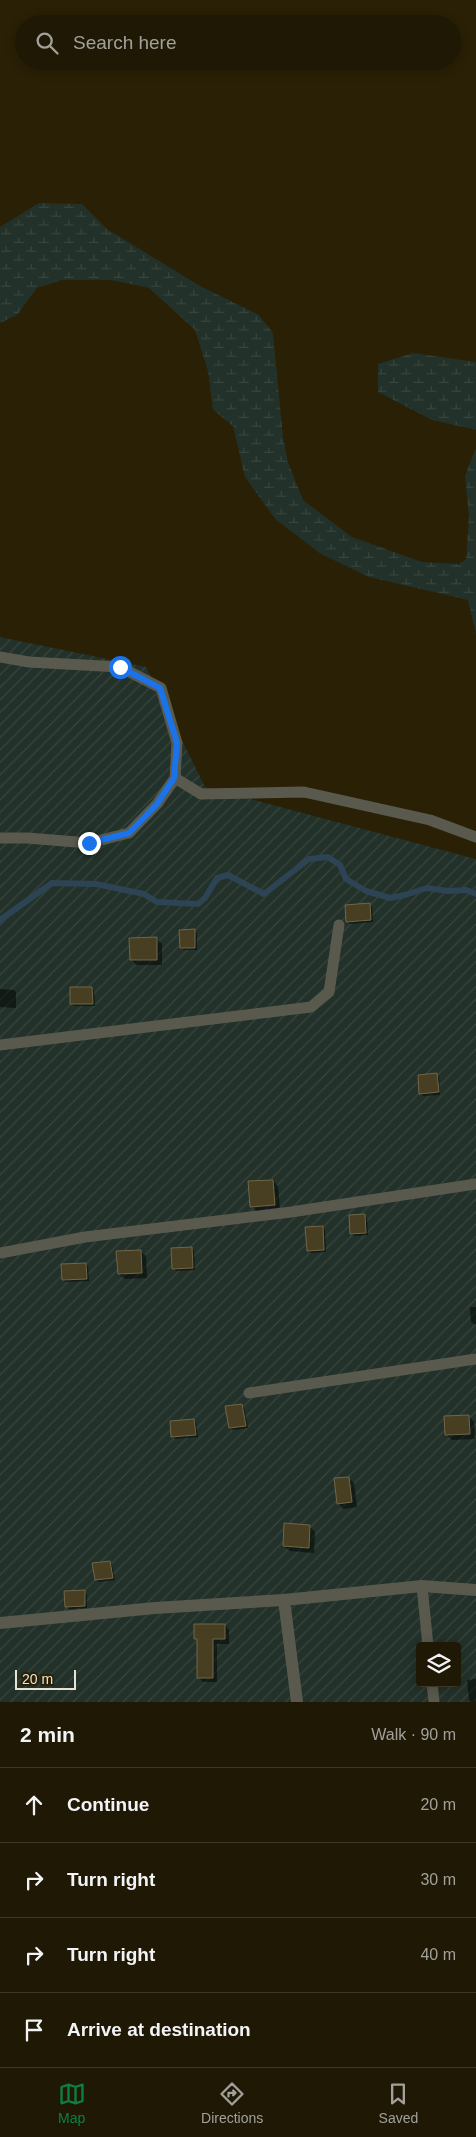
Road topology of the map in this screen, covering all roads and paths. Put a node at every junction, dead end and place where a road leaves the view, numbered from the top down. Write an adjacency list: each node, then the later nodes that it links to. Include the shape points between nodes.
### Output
1 (0, 657): 2 (lane, via 29,662 120,667 160,688 177,743)
2 (174, 778): 3 (lane, via 202,794 304,792 430,820); 4 (lane, via 157,804 129,833 89,843)
3 (476, 837)
4 (0, 838)
5 (339, 925): 6 (lane, via 329,992 311,1007)
6 (0, 1045)
7 (476, 1184): 8 (lane, via 291,1212 85,1237)
8 (0, 1253)
9 (476, 1359): 10 (lane)
10 (250, 1393)
11 (422, 1586): 12 (street); 13 (street); 15 (lane)
12 (476, 1590)
13 (284, 1600): 14 (street); 17 (street)
14 (0, 1622)
15 (428, 1642)
16 (432, 1687): 18 (lane)
17 (297, 1702)
18 (434, 1702)

